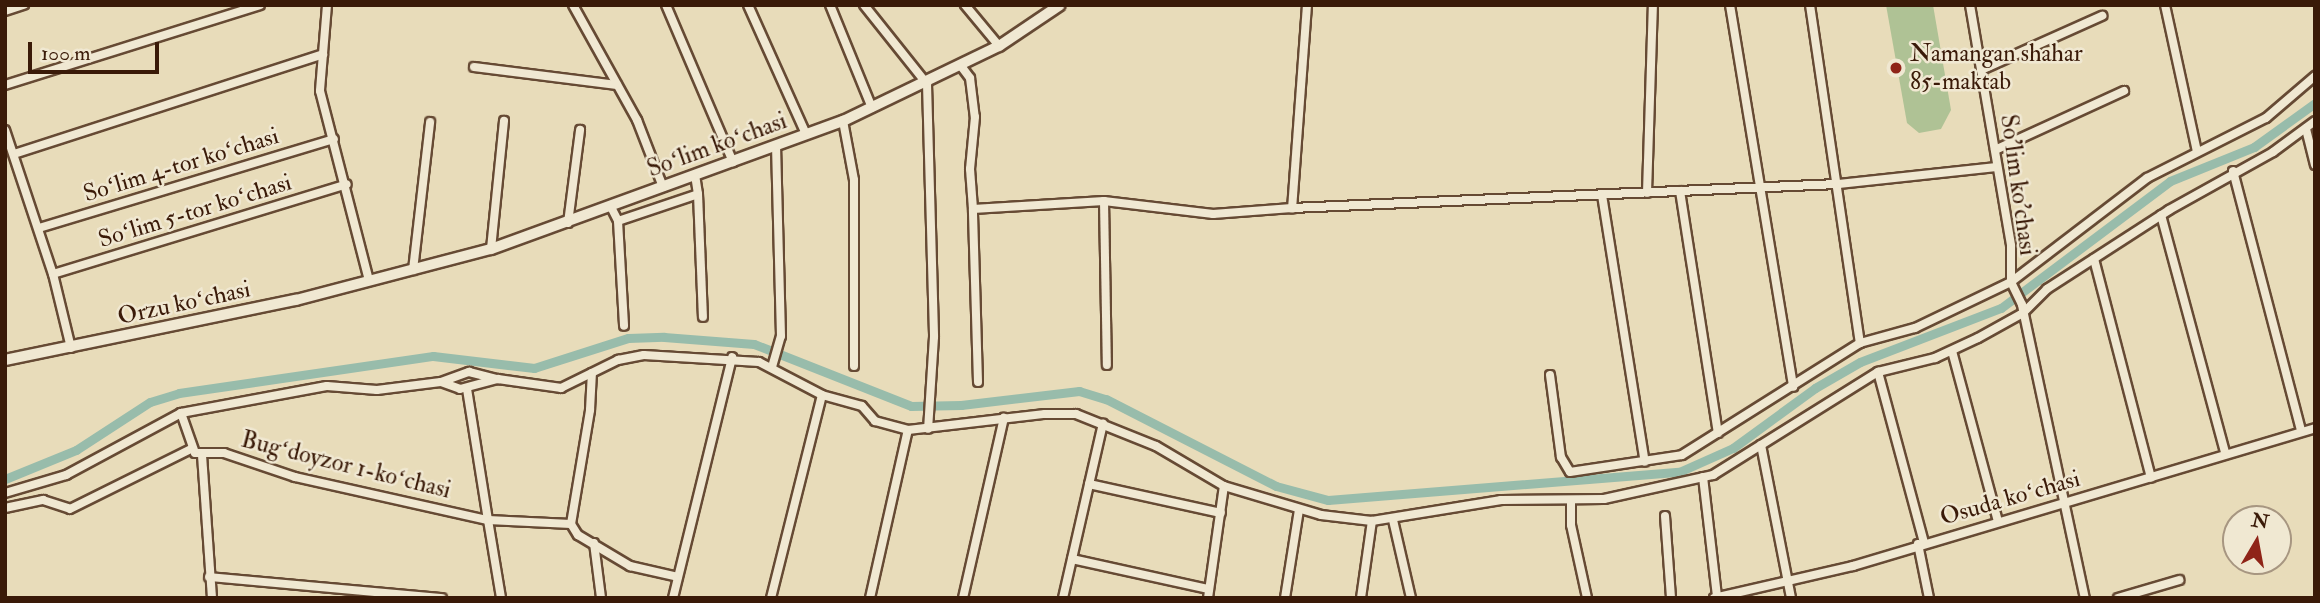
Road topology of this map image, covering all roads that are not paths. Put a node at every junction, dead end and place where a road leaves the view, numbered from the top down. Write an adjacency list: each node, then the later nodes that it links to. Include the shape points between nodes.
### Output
1 (24, 5): 17 (street)
2 (260, 5): 26 (street)
3 (327, 5): 20 (street, via 329,24)
4 (573, 5): 27 (street)
5 (666, 5): 43 (street)
6 (748, 5): 37 (street)
7 (830, 5): 29 (street)
8 (864, 5): 25 (street)
9 (965, 5): 19 (street)
10 (1060, 5): 19 (street, Soʻlim koʻchasi)
11 (1307, 5): 58 (street)
12 (1653, 5): 53 (street)
13 (1730, 5): 51 (street)
14 (1810, 5): 49 (street)
15 (1970, 5): 23 (street, So'lim ko'chasi)
16 (2165, 5): 41 (street)
17 (5, 11)
18 (2102, 16): 23 (street)
19 (999, 46): 21 (street, Soʻlim koʻchasi)
20 (323, 54): 38 (street, via 320,91); 42 (street)
21 (961, 66): 25 (street, Soʻlim koʻchasi); 59 (street, via 970,78 975,117 970,169)
22 (474, 67): 27 (street)
23 (1981, 70): 40 (street, So'lim ko'chasi)
24 (2315, 76): 41 (street, via 2266,118)
25 (927, 84): 29 (street, Soʻlim koʻchasi); 93 (street, via 934,337)
26 (5, 85)
27 (617, 85): 50 (street, via 637,120)
28 (2124, 91): 40 (street)
29 (872, 108): 31 (street, Soʻlim koʻchasi)
30 (504, 121): 64 (street)
31 (844, 121): 37 (street, Soʻlim koʻchasi); 80 (street, via 854,180)
32 (2315, 121): 34 (street)
33 (430, 122): 66 (street)
34 (2306, 129): 44 (street); 46 (street)
35 (580, 130): 62 (street)
36 (5, 131): 42 (street)
37 (806, 134): 39 (street, Soʻlim koʻchasi)
38 (334, 139): 48 (street); 63 (street, Soʻlim 4-tor koʻchasi)
39 (776, 146): 43 (street, Soʻlim koʻchasi); 78 (street, via 780,336)
40 (1995, 150): 45 (street, So'lim ko'chasi)
41 (2197, 152): 69 (street, via 2147,178)
42 (13, 154): 63 (street)
43 (733, 162): 47 (street, Soʻlim koʻchasi)
44 (2315, 165)
45 (1997, 167): 49 (street); 69 (street, So'lim ko'chasi, via 2011,246)
46 (2233, 171): 60 (street); 96 (street)
47 (695, 176): 50 (street, Soʻlim koʻchasi); 54 (street)
48 (347, 184): 67 (street, Soʻlim 5-tor koʻchasi); 68 (street)
49 (1838, 184): 51 (street); 73 (street)
50 (663, 187): 57 (street, Soʻlim koʻchasi)
51 (1760, 188): 52 (street); 87 (street)
52 (1680, 191): 53 (street); 97 (street)
53 (1647, 193): 55 (street)
54 (698, 194): 61 (street); 71 (street)
55 (1602, 195): 58 (street); 102 (street)
56 (1104, 201): 58 (street, via 1213,214); 59 (street); 79 (street)
57 (611, 207): 61 (street); 62 (street, Soʻlim koʻchasi)
58 (1292, 208)
59 (973, 209): 86 (street)
60 (2161, 215): 65 (street); 100 (street)
61 (618, 220): 72 (street)
62 (568, 223): 64 (street, Soʻlim koʻchasi)
63 (40, 228): 67 (street)
64 (491, 249): 66 (street, Soʻlim koʻchasi)
65 (2094, 259): 70 (street); 104 (street)
66 (413, 270): 68 (street, Soʻlim koʻchasi)
67 (53, 274): 74 (street)
68 (369, 281): 74 (street, Orzu koʻchasi)
69 (2012, 285): 70 (street); 73 (street, via 1915,328)
70 (2023, 309): 75 (street); 109 (street)
71 (703, 317)
72 (624, 326)
73 (1860, 343): 87 (street)
74 (71, 348): 77 (street, Orzu koʻchasi)
75 (1952, 351): 81 (street); 117 (street)
76 (732, 357): 78 (street); 82 (street, via 635,356); 123 (street)
77 (5, 360)
78 (772, 365): 89 (street)
79 (1107, 365)
80 (854, 366)
81 (1878, 372): 98 (street); 120 (street)
82 (592, 373): 84 (street, via 561,388); 118 (street)
83 (1550, 375): 102 (street, via 1561,457 1567,469 1577,472)
84 (498, 379): 85 (street, via 469,372); 88 (street)
85 (441, 382): 88 (street); 90 (street, via 377,390 306,388)
86 (978, 382)
87 (1793, 387): 97 (street)
88 (467, 389): 114 (street)
89 (822, 395): 95 (street, via 862,407 875,421); 133 (street)
90 (181, 413): 99 (street); 107 (street, via 66,475)
91 (1004, 418): 92 (street, via 1063,413); 93 (street); 135 (street)
92 (1103, 424): 105 (street); 106 (street, via 1156,446)
93 (928, 426): 95 (street)
94 (2315, 428): 96 (street, Osuda koʻchasi)
95 (908, 430): 134 (street)
96 (2301, 431): 100 (street, Osuda koʻchasi)
97 (1718, 433): 102 (street, via 1682,455)
98 (1761, 445): 103 (street); 125 (street)
99 (191, 449): 101 (street, Bugʻdoyzor 1-koʻchasi); 110 (street, via 70,509 43,500)
100 (2225, 452): 104 (street, Osuda koʻchasi)
101 (202, 455): 114 (street, Bugʻdoyzor 1-koʻchasi, via 224,453 295,477); 122 (street)
102 (1645, 462)
103 (1703, 477): 108 (street, via 1654,490); 127 (street)
104 (2151, 478): 109 (street, Osuda koʻchasi)
105 (1089, 484): 112 (street); 121 (street)
106 (1224, 486): 111 (street); 112 (street)
107 (5, 493)
108 (1571, 500): 115 (street, via 1501,500); 140 (street, via 1571,525)
109 (2064, 503): 117 (street, Osuda koʻchasi); 144 (street)
110 (5, 508)
111 (1299, 510): 116 (street); 137 (street)
112 (1221, 513): 126 (street)
113 (1665, 516): 141 (street)
114 (488, 520): 118 (street, Bugʻdoyzor 1-koʻchasi); 130 (street)
115 (1393, 520): 116 (street); 139 (street)
116 (1373, 522): 138 (street)
117 (1998, 522): 120 (street, Osuda koʻchasi)
118 (571, 524): 119 (street)
119 (594, 543): 123 (street, via 629,566); 131 (street)
120 (1921, 543): 125 (street, Osuda koʻchasi, via 1853,566); 143 (street)
121 (1072, 559): 126 (street); 136 (street)
122 (209, 577): 128 (street); 129 (street)
123 (678, 577): 132 (street)
124 (2179, 580): 145 (street)
125 (1787, 581): 127 (street, Osuda koʻchasi); 142 (street)
126 (1209, 593)
127 (1716, 597)
128 (212, 598)
129 (442, 598)
130 (500, 598)
131 (601, 598)
132 (673, 598)
133 (771, 598)
134 (870, 598)
135 (963, 598)
136 (1063, 598)
137 (1285, 598)
138 (1362, 598)
139 (1411, 598)
140 (1587, 598)
141 (1671, 598)
142 (1791, 598)
143 (1929, 598)
144 (2085, 598)
145 (2118, 598)

